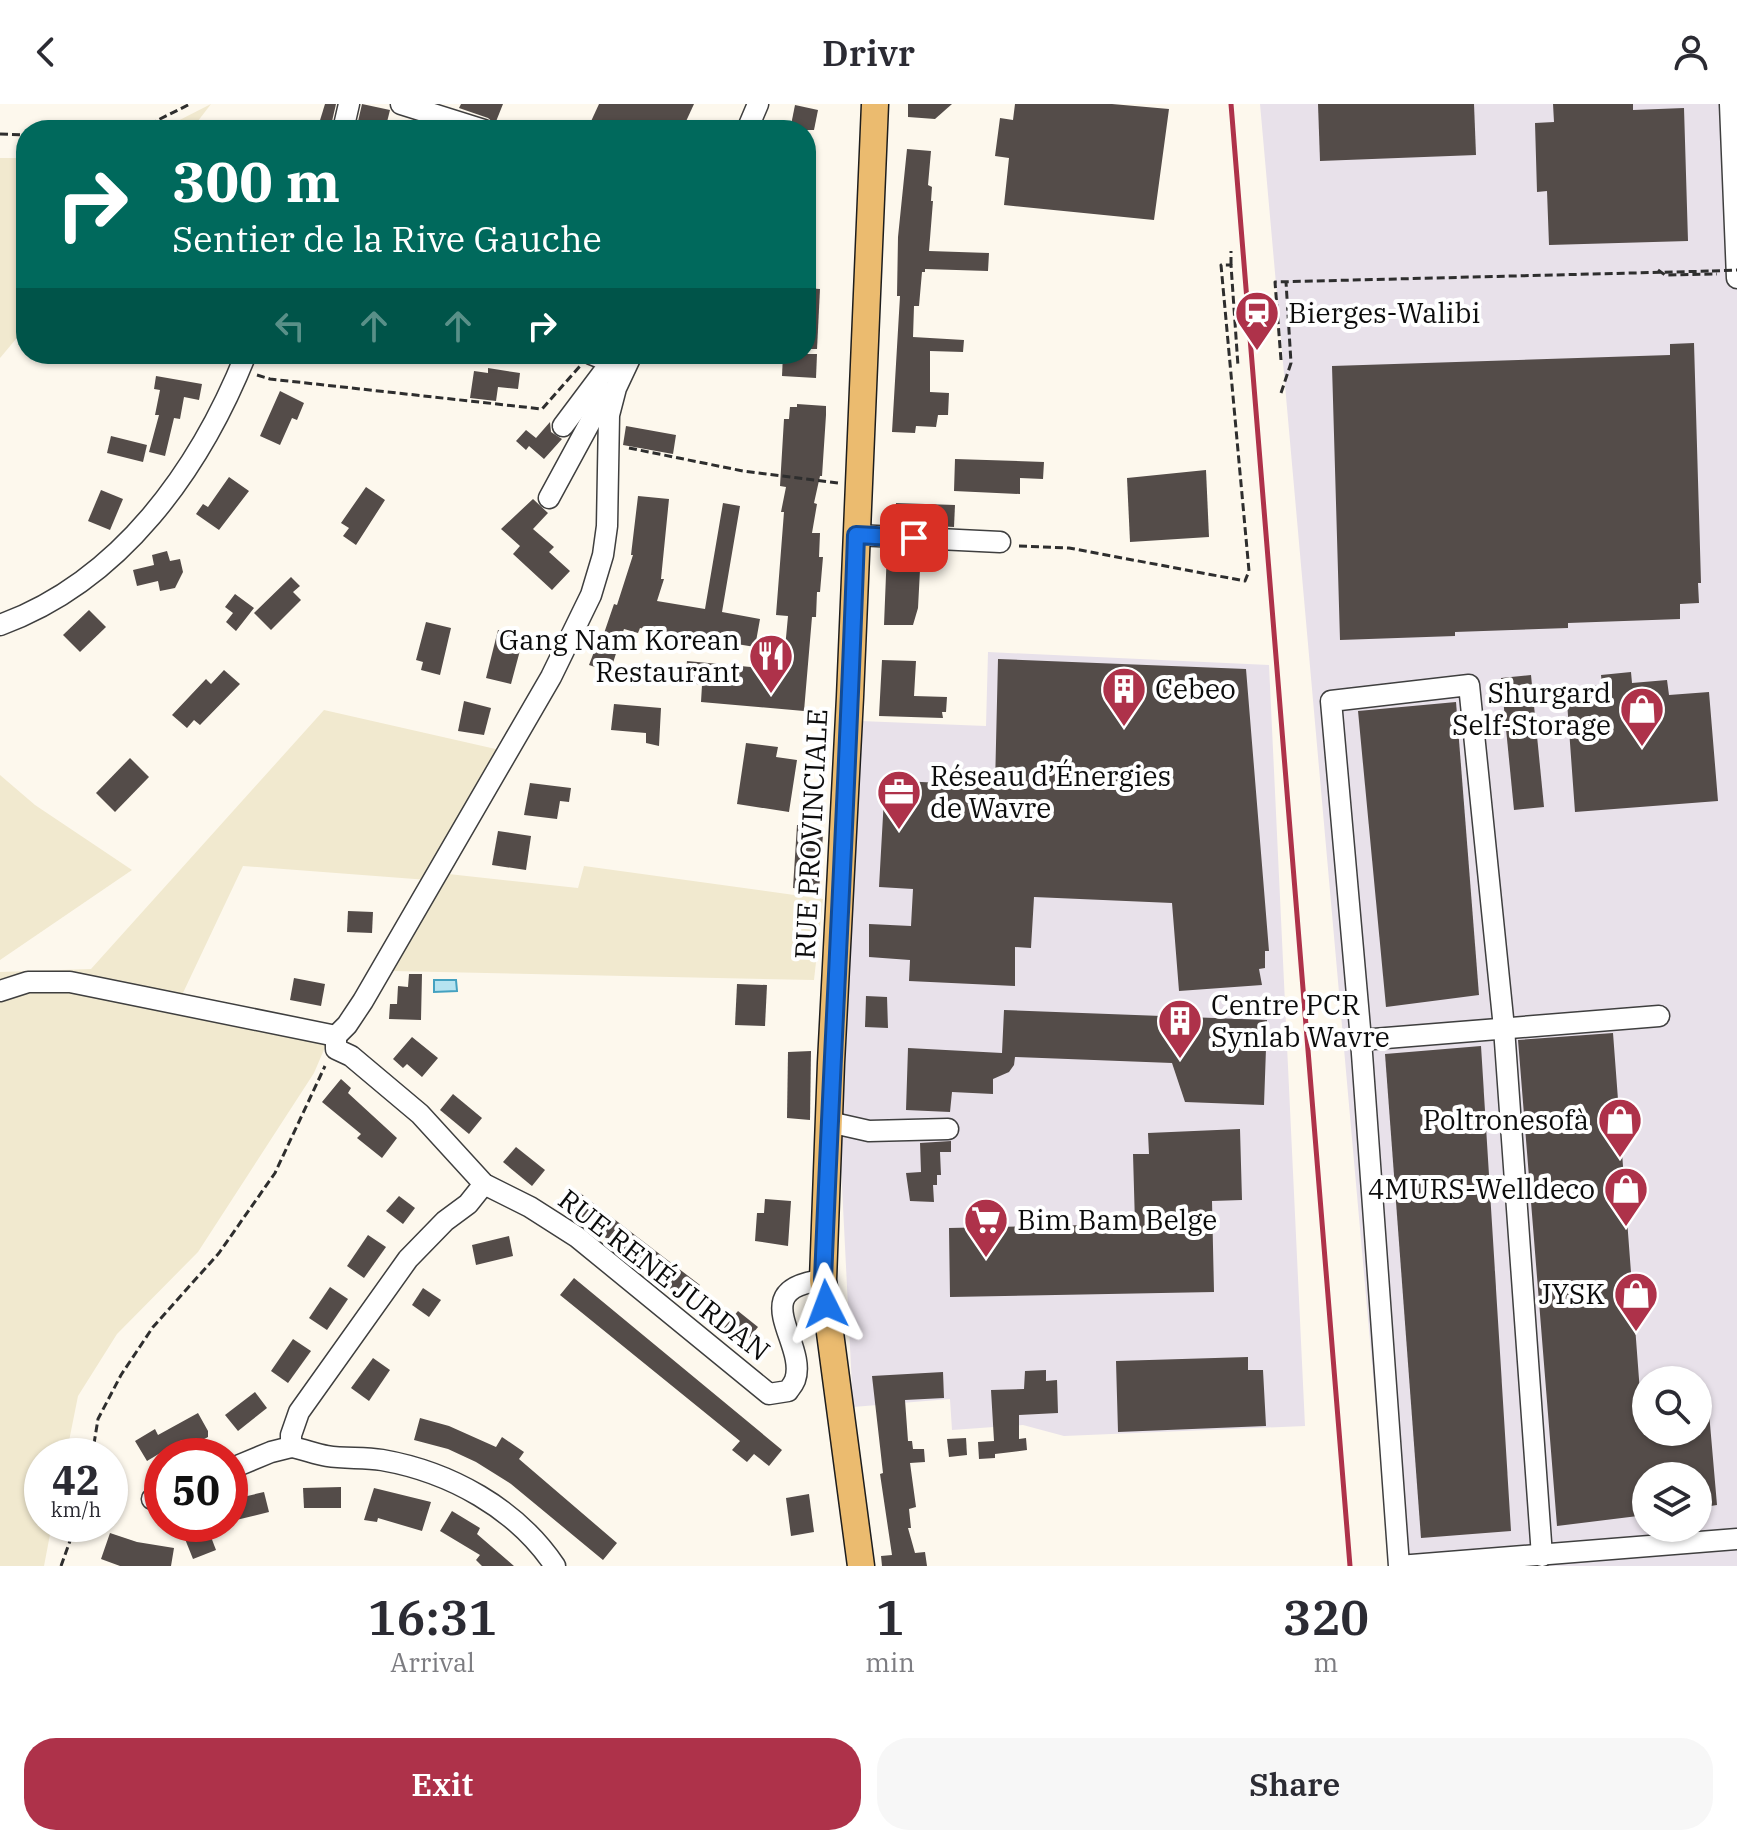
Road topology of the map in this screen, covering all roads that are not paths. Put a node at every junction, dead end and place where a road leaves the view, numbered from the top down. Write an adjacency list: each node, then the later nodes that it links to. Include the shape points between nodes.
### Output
1 (401, 104): 4 (street)
2 (875, 104): 10 (main road, RUE PROVINCIALE)
3 (1730, 104): 5 (street)
4 (452, 120)
5 (1737, 274)
6 (242, 364): 12 (street, via 190,467 154,513 72,588)
7 (622, 365): 8 (street); 9 (street); 16 (street, via 609,415 603,555 591,595 363,1001)
8 (563, 426)
9 (549, 498)
10 (856, 535): 11 (street); 18 (main road, RUE PROVINCIALE)
11 (1000, 542)
12 (0, 625)
13 (0, 991): 16 (street, via 28,982 70,982)
14 (1659, 1016): 15 (street)
15 (1504, 1028): 17 (street); 17 (street, via 1469,685 1331,701); 25 (street)
16 (336, 1036): 20 (street, RUE RENÉ JURDAN, via 336,1049 420,1114)
17 (1361, 1040): 28 (street)
18 (829, 1122): 19 (street, via 869,1131); 21 (main road, RUE PROVINCIALE)
19 (948, 1129)
20 (484, 1184): 21 (street, RUE RENÉ JURDAN, via 577,1237 769,1394 788,1391 795,1381 784,1320 786,1295 795,1285); 22 (street, via 426,1239 388,1285 299,1412)
21 (823, 1280): 27 (main road, RUE PROVINCIALE)
22 (291, 1447): 23 (street); 26 (street, via 327,1456 379,1459 444,1478 503,1511)
23 (248, 1462)
24 (1737, 1539): 25 (street)
25 (1542, 1556): 28 (street)
26 (555, 1566)
27 (861, 1566)
28 (1399, 1566)

